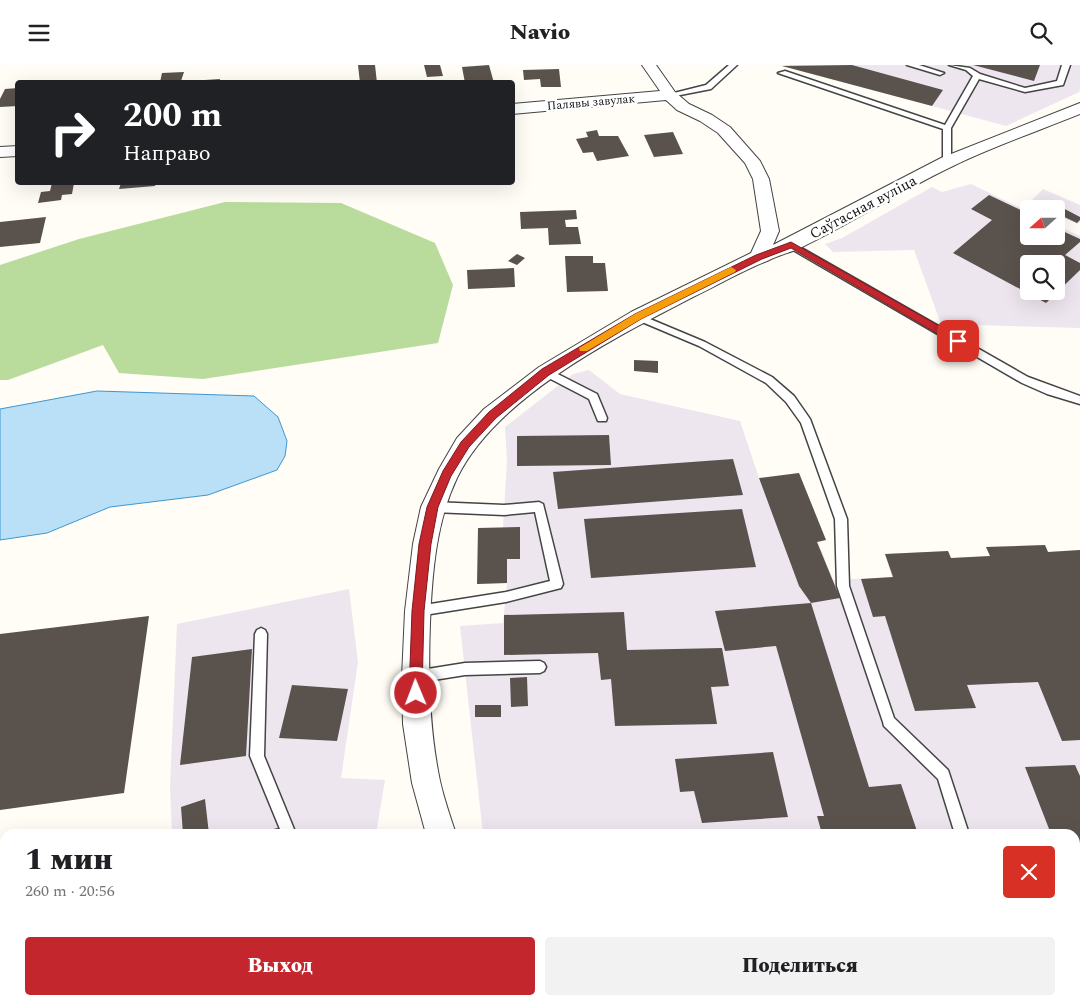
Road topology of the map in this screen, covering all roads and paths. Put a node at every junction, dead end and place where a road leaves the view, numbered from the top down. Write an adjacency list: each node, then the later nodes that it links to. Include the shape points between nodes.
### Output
1 (648, 65): 9 (street)
2 (733, 65): 9 (lane, via 708,87)
3 (911, 65): 7 (lane)
4 (953, 65): 8 (lane, via 968,69)
5 (1066, 65): 8 (lane, via 1060,83 1026,90)
6 (782, 73): 12 (lane)
7 (940, 73)
8 (977, 76): 12 (lane)
9 (670, 95): 11 (street, Палявы завулак); 17 (street, via 682,107 724,130 752,161 761,179 770,231)
10 (1080, 108): 15 (street, Саўгасная вуліца)
11 (515, 109)
12 (947, 129): 15 (lane)
13 (15, 151): 14 (street)
14 (0, 152)
15 (947, 163): 16 (street, Саўгасная вуліца)
16 (791, 245): 17 (street, Саўгасная вуліца); 20 (lane, via 1025,380)
17 (759, 257): 18 (street, Саўгасная вуліца)
18 (638, 317): 19 (street, Саўгасная вуліца); 29 (lane, via 702,344 769,380 790,399 806,422 841,519 843,586 889,722 943,775)
19 (546, 372): 21 (lane, via 593,397); 22 (street, Саўгасная вуліца, via 492,415 465,445)
20 (1080, 400)
21 (602, 418)
22 (433, 507): 23 (street, Саўгасная вуліца, via 425,544); 23 (lane, via 504,510 539,507 557,584 506,597)
23 (418, 611): 26 (street, Саўгасная вуліца)
24 (261, 634): 27 (lane, via 257,756)
25 (540, 667): 26 (lane, via 465,669)
26 (415, 677): 28 (street, Саўгасная вуліца, via 417,724 426,783)
27 (287, 829)
28 (440, 829)
29 (960, 829)

